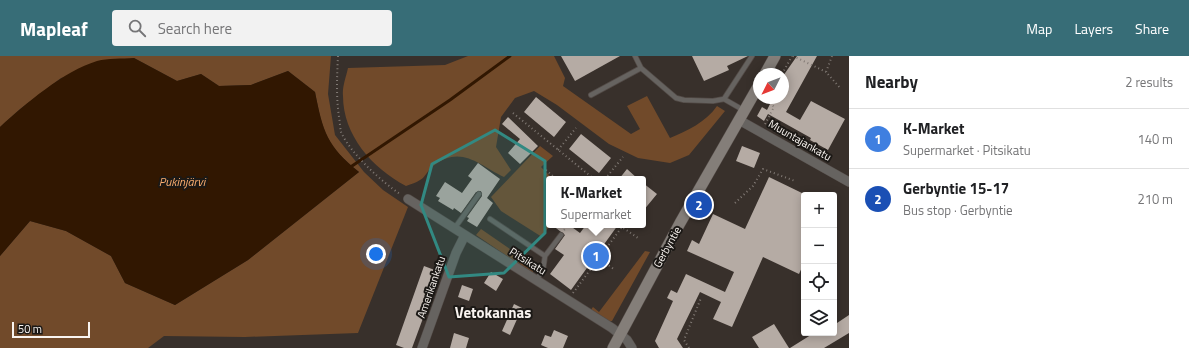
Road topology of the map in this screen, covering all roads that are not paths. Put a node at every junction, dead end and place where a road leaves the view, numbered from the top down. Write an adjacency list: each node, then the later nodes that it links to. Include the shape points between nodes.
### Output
1 (635, 56): 4 (lane)
2 (752, 56): 8 (lane)
3 (775, 56): 5 (main road)
4 (642, 68): 6 (lane); 8 (lane, via 676,98 706,101)
5 (768, 68)
6 (591, 95)
7 (753, 96): 9 (main road, Gerbyntie)
8 (724, 99): 9 (lane)
9 (742, 115): 10 (street, Muuntajankatu, via 761,132); 19 (main road, Gerbyntie)
10 (849, 182)
11 (480, 194): 14 (lane)
12 (408, 199): 14 (street, Pitsikatu)
13 (490, 219): 17 (lane)
14 (454, 229): 16 (street, Pitsikatu)
15 (561, 235): 17 (lane)
16 (465, 236): 18 (street, Pitsikatu); 20 (street, Amerikankatu, via 456,253)
17 (545, 256): 18 (lane, via 543,270)
18 (536, 280): 19 (street, Pitsikatu)
19 (620, 334): 21 (main road, Gerbyntie); 22 (street, Pitsikatu)
20 (422, 348)
21 (613, 348)
22 (632, 348)

